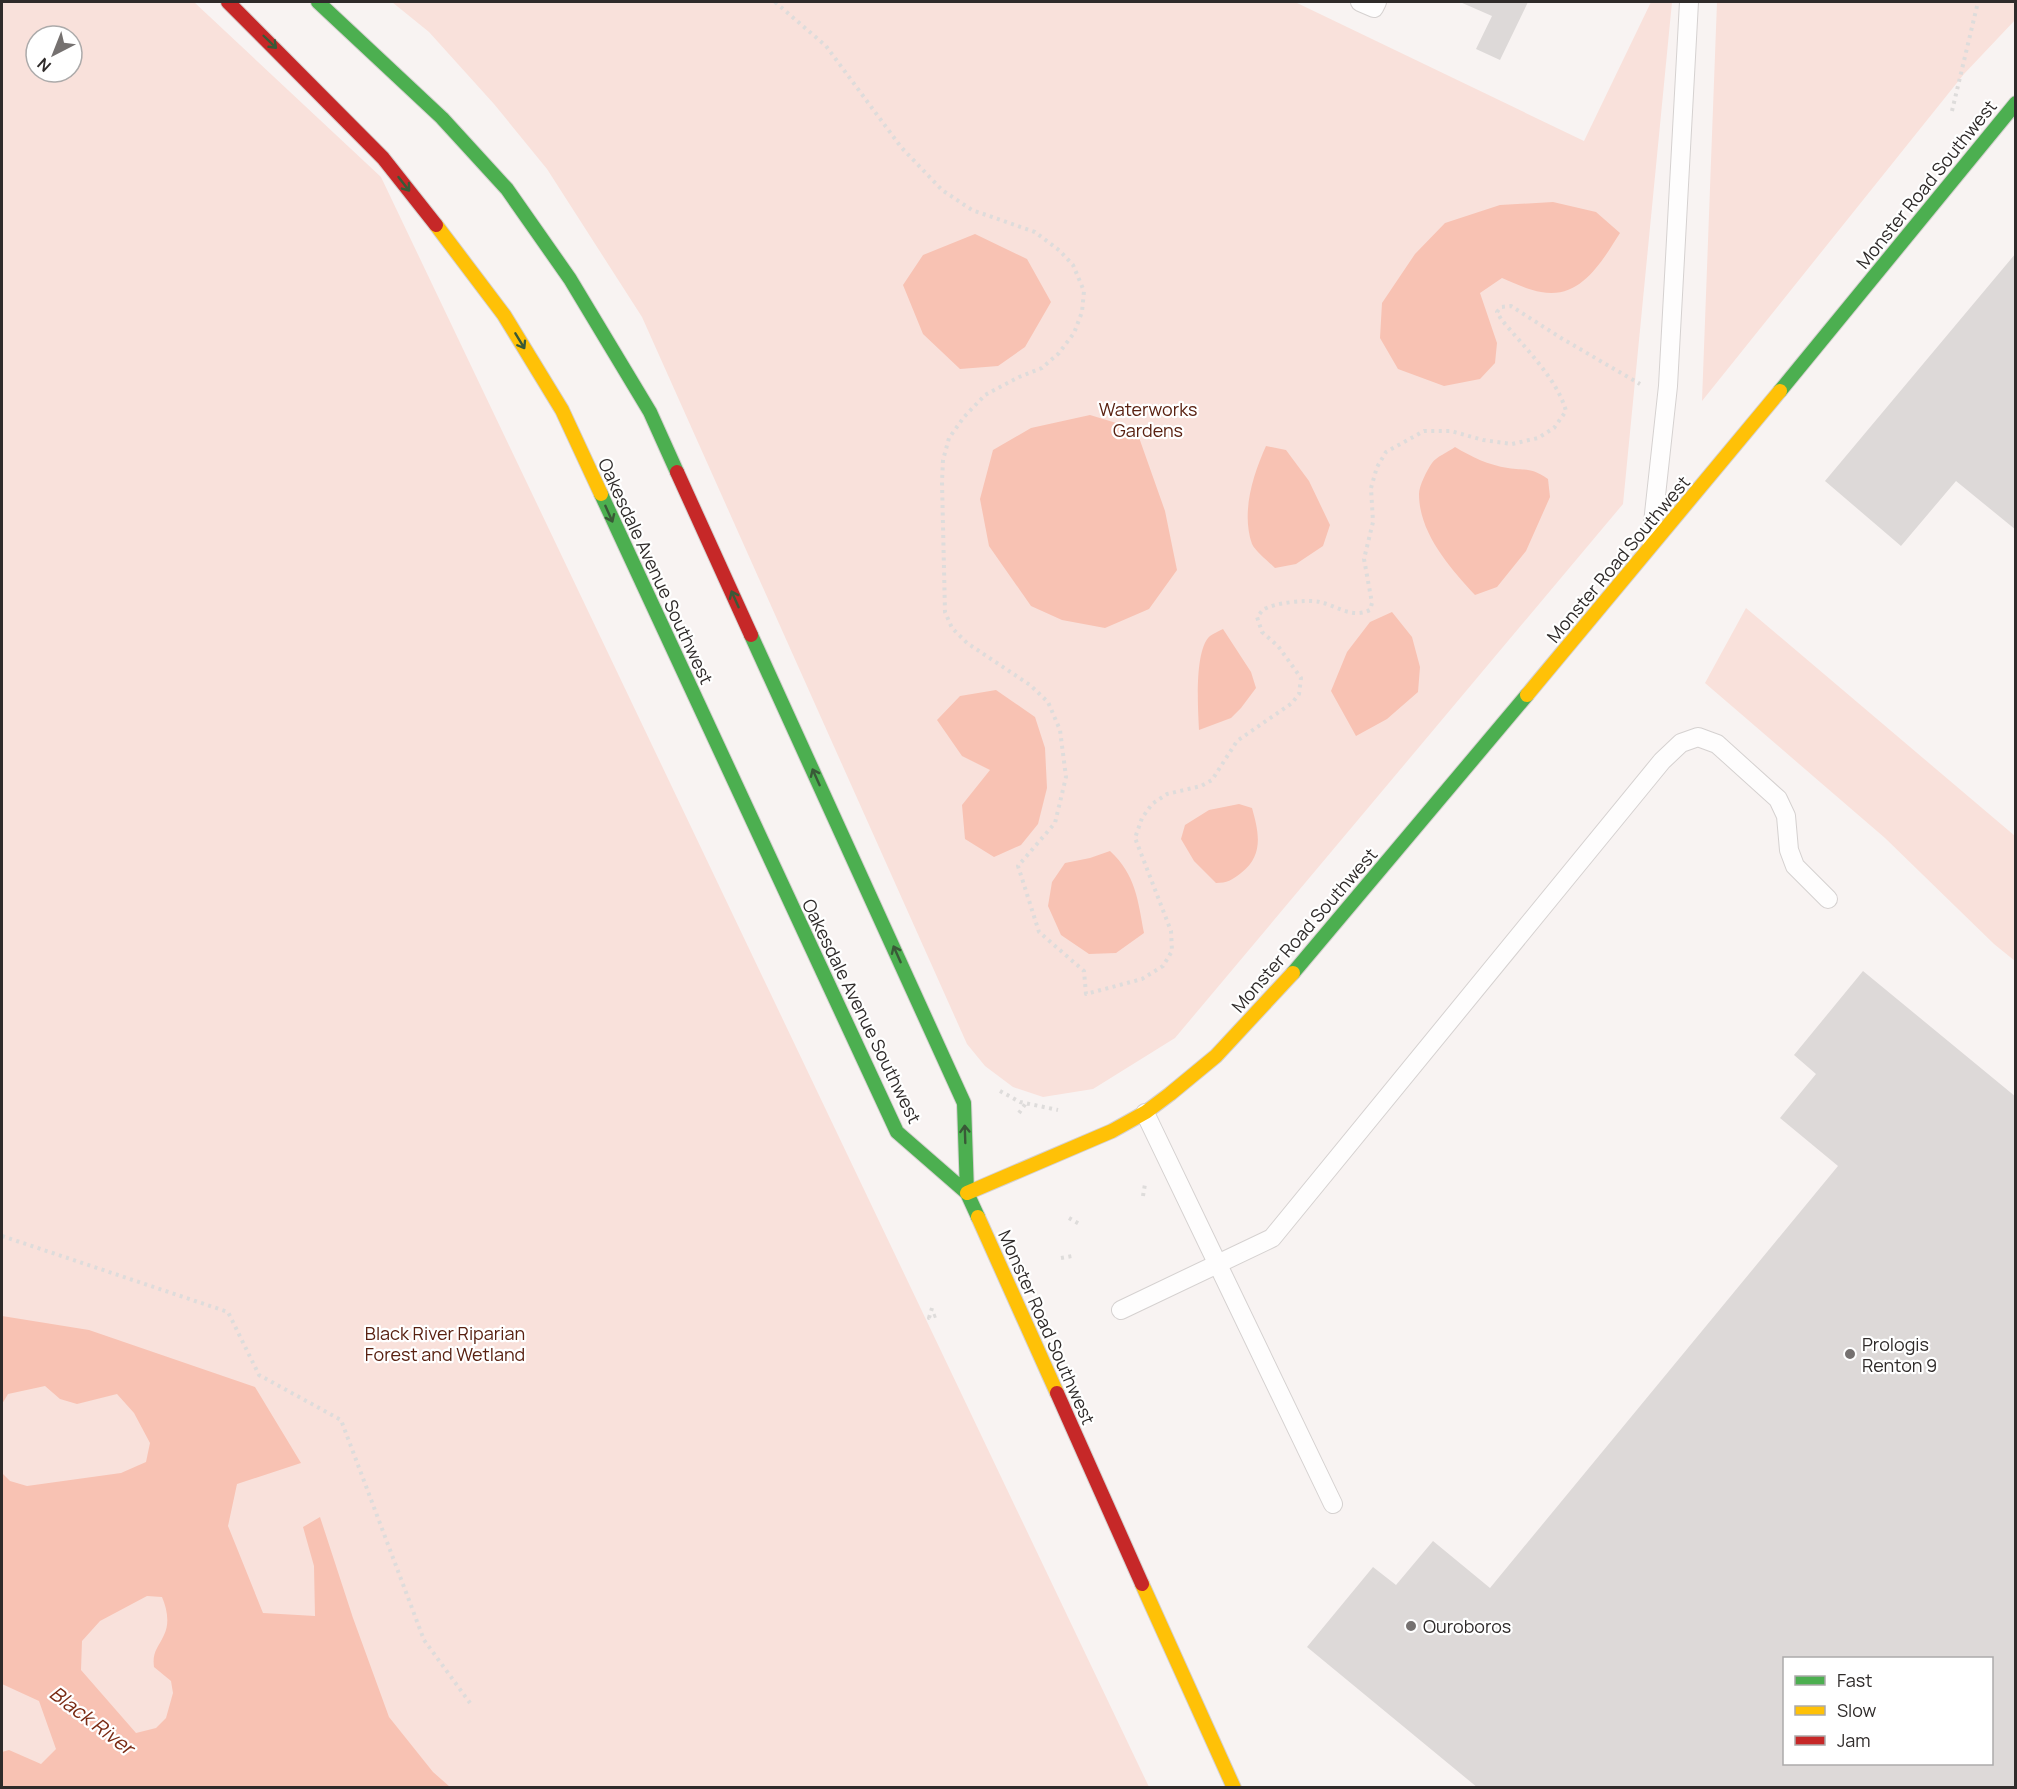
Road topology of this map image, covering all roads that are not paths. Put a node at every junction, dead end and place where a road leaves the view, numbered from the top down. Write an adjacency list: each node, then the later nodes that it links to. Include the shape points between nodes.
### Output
1 (228, 2): 10 (street, Oakesdale Avenue Southwest, one-way to 10, via 383,158 504,315 562,410 897,1132)
2 (318, 2): 10 (street, one-way to 2, via 964,1103 650,412 570,279 507,189 442,118)
3 (1360, 2): 4 (lane, via 1374,8)
4 (1377, 2)
5 (1689, 2): 7 (lane, via 1666,398)
6 (2016, 103): 7 (street, Monster Road Southwest)
7 (1650, 549): 9 (street, Monster Road Southwest, via 1267,1003 1216,1056)
8 (1828, 900): 11 (lane, via 1795,866 1789,850 1786,816 1778,799 1717,744 1698,737 1682,743 1662,761 1272,1238)
9 (1145, 1113): 10 (street, Monster Road Southwest, via 1108,1133); 11 (lane)
10 (967, 1193): 14 (street, Monster Road Southwest)
11 (1218, 1264): 12 (lane); 13 (lane)
12 (1121, 1310)
13 (1333, 1504)
14 (1234, 1788)

